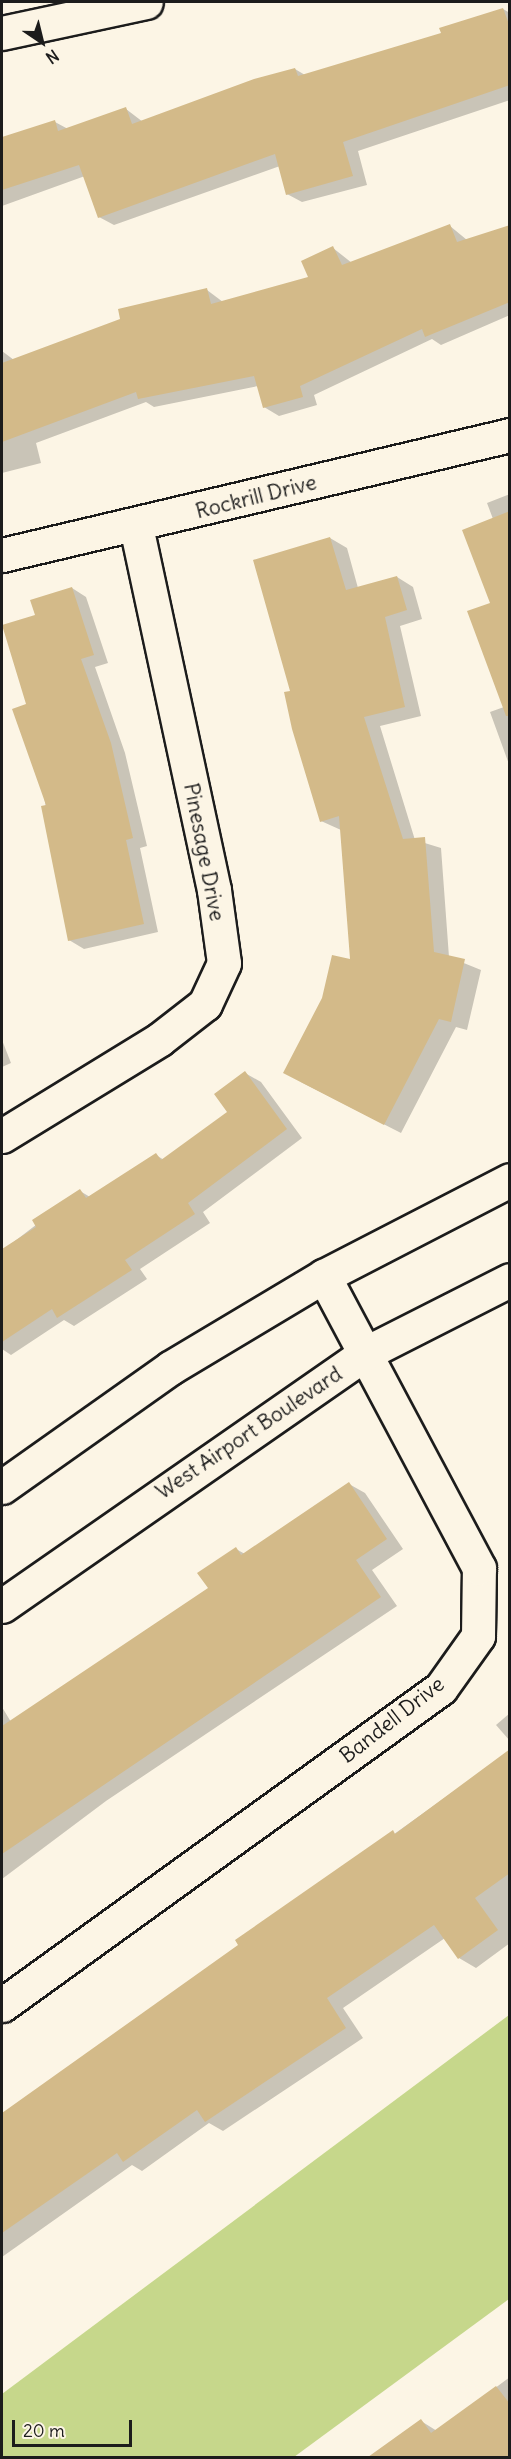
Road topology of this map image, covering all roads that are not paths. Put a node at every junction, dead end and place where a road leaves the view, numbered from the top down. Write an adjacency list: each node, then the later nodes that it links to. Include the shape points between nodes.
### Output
1 (147, 2): 2 (street)
2 (2, 33)
3 (510, 435): 4 (street, Rockrill Drive)
4 (136, 526): 5 (street, Rockrill Drive); 6 (street, Pinesage Drive, via 214,890 224,963 205,1004 160,1039)
5 (2, 555)
6 (2, 1136)
7 (510, 1180): 8 (street)
8 (324, 1276): 10 (street, Bandell Drive); 11 (street, via 170,1368)
9 (510, 1280): 10 (street, West Airport Boulevard)
10 (366, 1353): 12 (street, West Airport Boulevard); 13 (street, Bandell Drive, via 479,1568 478,1636 441,1688)
11 (2, 1487)
12 (2, 1606)
13 (2, 2005)

